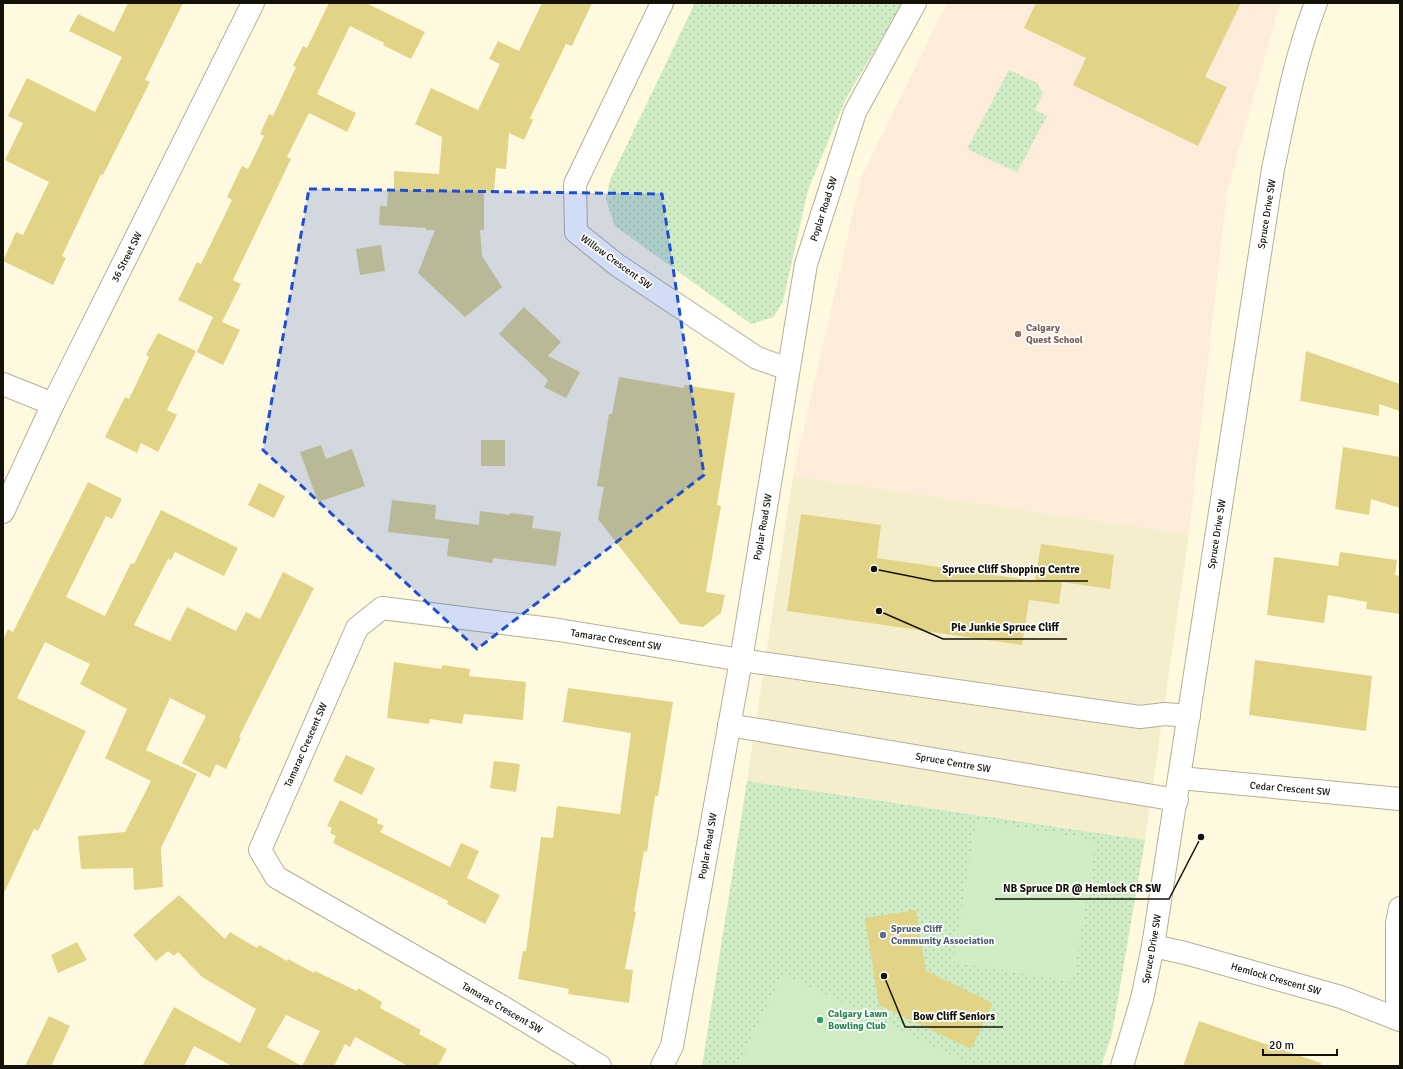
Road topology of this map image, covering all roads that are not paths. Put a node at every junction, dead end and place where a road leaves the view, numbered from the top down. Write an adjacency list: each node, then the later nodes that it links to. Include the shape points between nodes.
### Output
1 (253, 3): 7 (street, 36 Street SW)
2 (662, 3): 5 (street, Willow Crescent SW, via 575,184 576,232 617,265 757,358)
3 (914, 3): 5 (street, Poplar Road SW, via 855,112 806,264)
4 (1316, 3): 10 (street, Spruce Drive SW, via 1306,27 1290,86 1274,169)
5 (788, 369): 9 (street, Poplar Road SW)
6 (3, 384): 7 (street)
7 (53, 404): 8 (street, 36 Street SW)
8 (3, 512)
9 (741, 660): 10 (street, via 1140,717 1165,714); 11 (street, Poplar Road SW); 18 (street, Tamarac Crescent SW, via 559,630 382,608 357,628 260,850 276,877)
10 (1189, 716): 12 (street, Spruce Drive SW)
11 (729, 725): 14 (street, Spruce Centre SW); 19 (street, Poplar Road SW, via 672,1046)
12 (1180, 778): 13 (street, Cedar Crescent SW); 14 (street, Spruce Drive SW)
13 (1400, 799)
14 (1177, 800): 16 (street, Spruce Drive SW)
15 (1400, 908): 17 (street, Hemlock Crescent SW)
16 (1153, 946): 17 (street, Hemlock Crescent SW, via 1341,997); 20 (street, Spruce Drive SW, via 1142,999)
17 (1399, 1019)
18 (600, 1066)
19 (662, 1066)
20 (1122, 1066)

